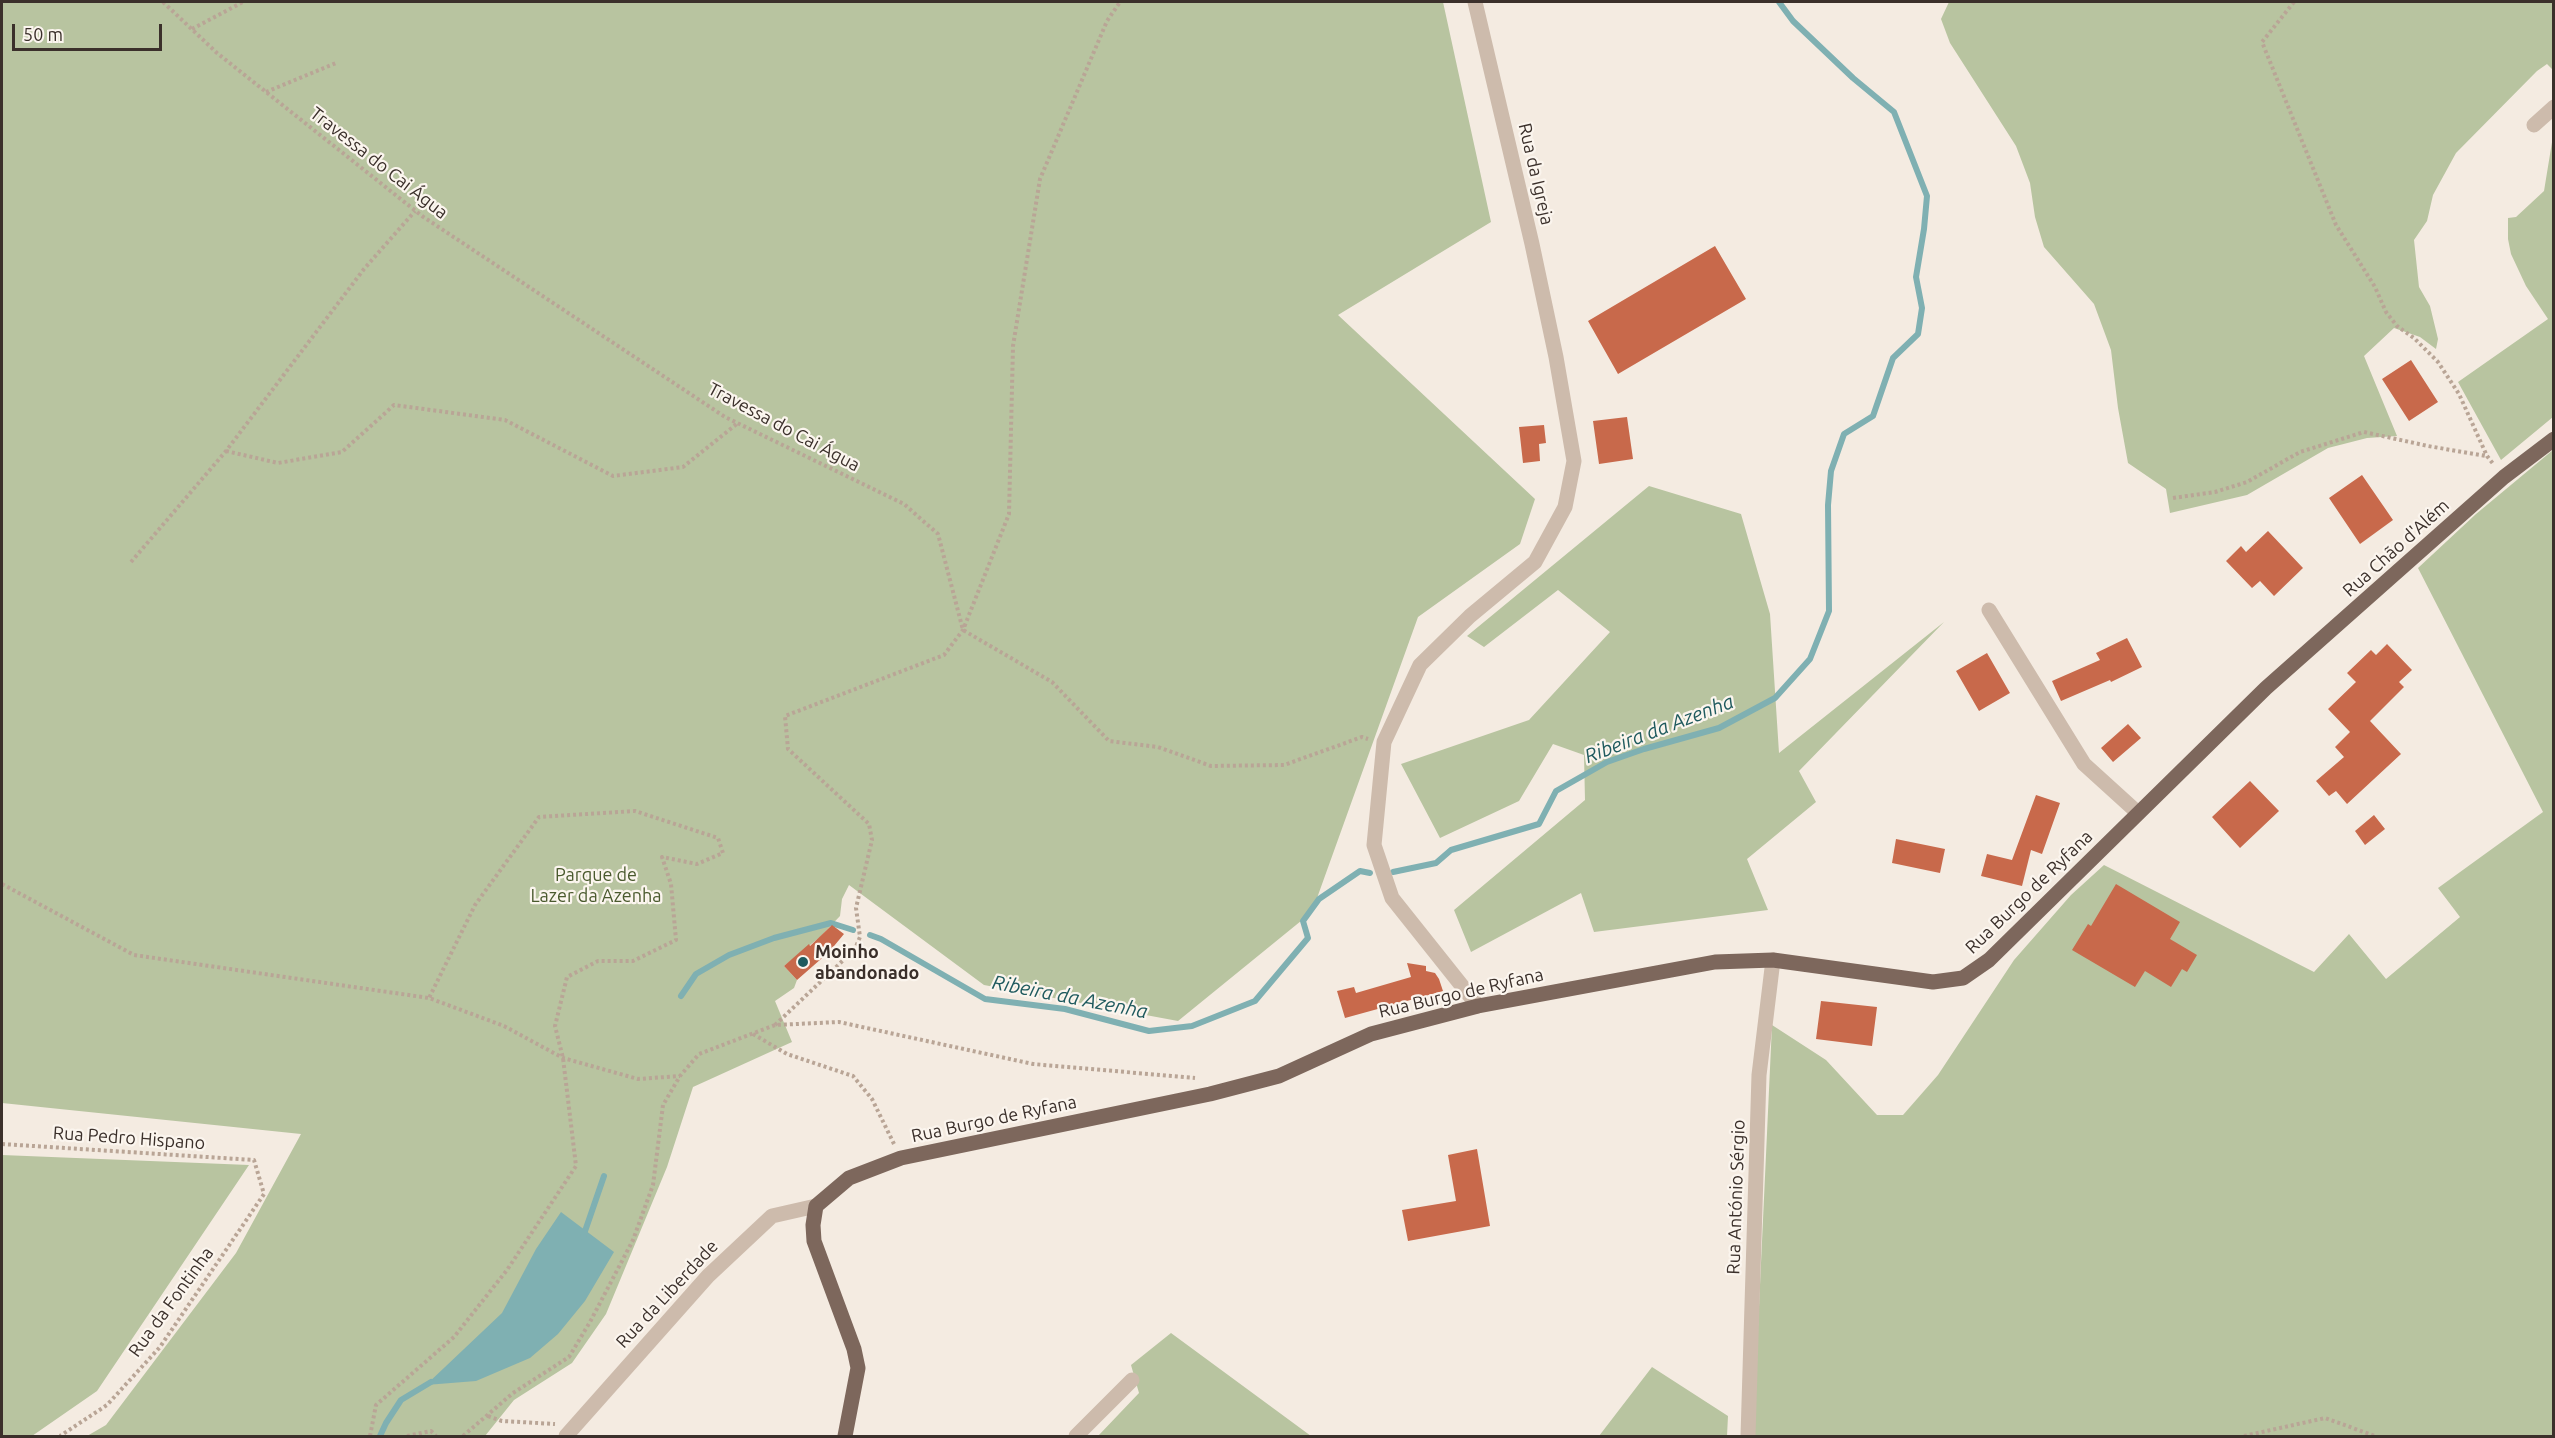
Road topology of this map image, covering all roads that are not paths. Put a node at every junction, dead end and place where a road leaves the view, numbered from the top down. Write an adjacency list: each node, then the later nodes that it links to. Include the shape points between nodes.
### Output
1 (1475, 2): 9 (street, Rua da Igreja, via 1532,244 1574,461 1564,507 1535,562 1470,616 1420,665 1384,744 1374,845 1392,898)
2 (2553, 106): 3 (street)
3 (2534, 125)
4 (2553, 439): 6 (main road, Rua Chão d'Além, via 2504,477)
5 (1989, 610): 7 (street, via 2084,764)
6 (2266, 688): 7 (main road, Rua Burgo de Ryfana)
7 (2138, 813): 8 (main road, Rua Burgo de Ryfana, via 1989,960 1963,978 1933,982)
8 (1773, 960): 9 (main road, Rua Burgo de Ryfana, via 1715,963); 15 (street, Rua António Sérgio, via 1759,1075)
9 (1478, 1006): 10 (main road, Rua Burgo de Ryfana, via 1371,1034 1279,1076 901,1158 849,1178)
10 (816, 1206): 12 (street, Rua da Liberdade, via 772,1216 708,1276); 13 (main road, via 814,1241 858,1368)
11 (1132, 1380): 14 (street)
12 (561, 1430)
13 (845, 1437)
14 (1076, 1437)
15 (1748, 1437)

